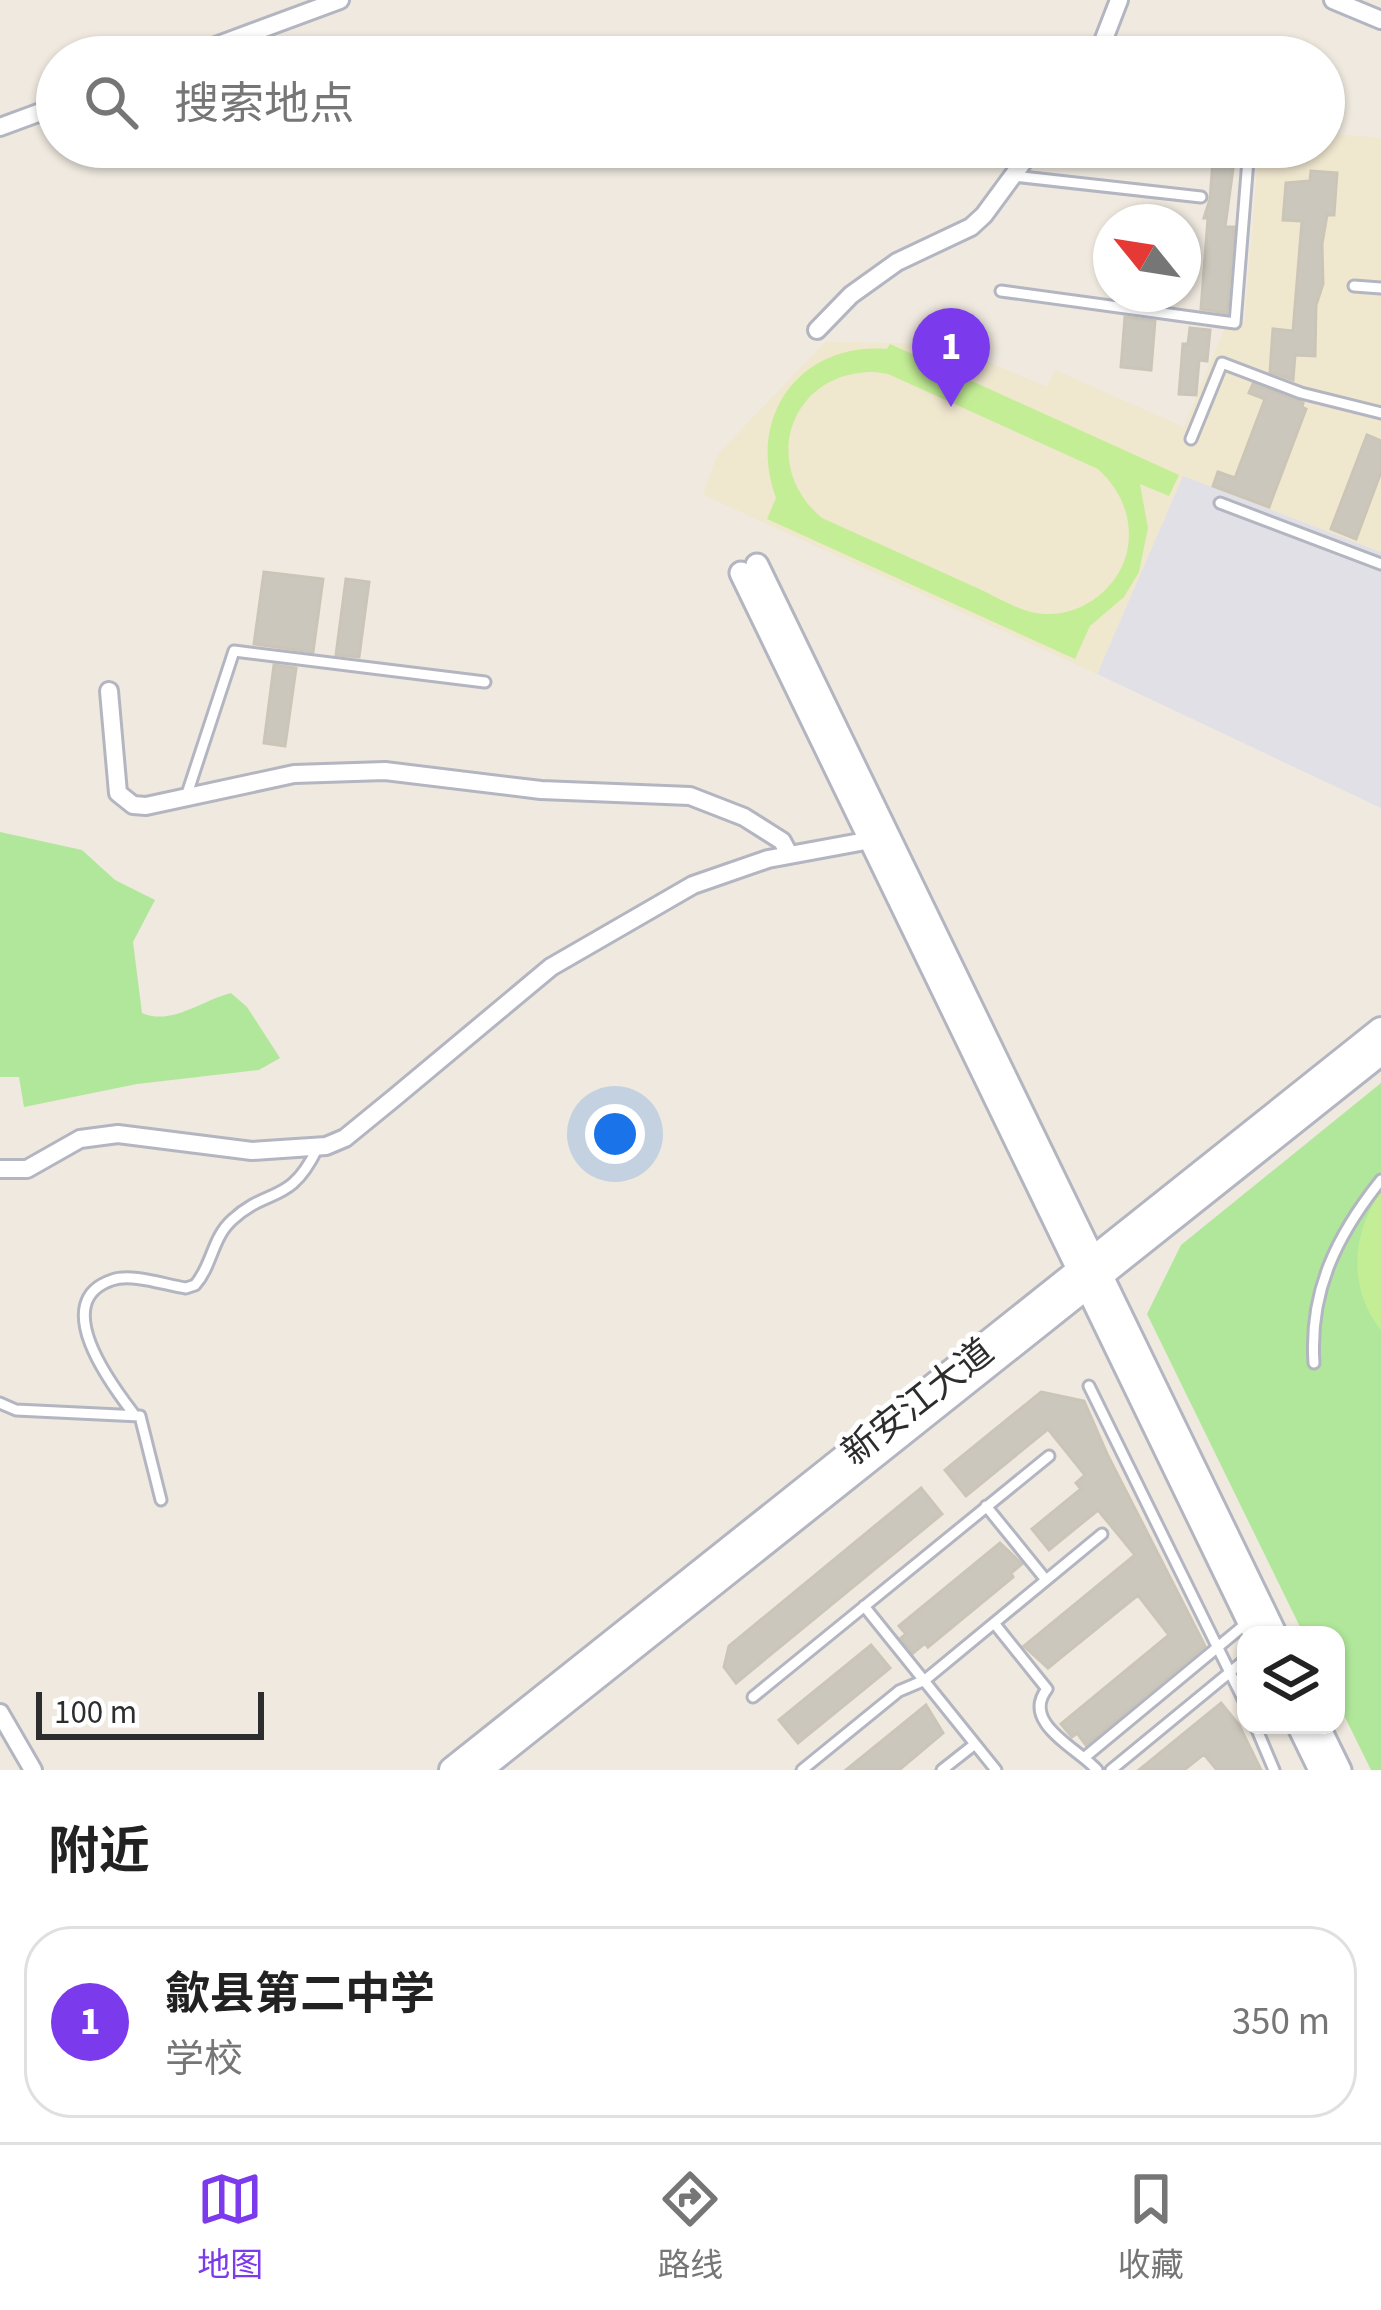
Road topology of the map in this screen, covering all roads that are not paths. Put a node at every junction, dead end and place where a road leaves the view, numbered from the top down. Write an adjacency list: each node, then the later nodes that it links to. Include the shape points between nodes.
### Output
1 (340, 0): 5 (street)
2 (1119, 0): 6 (street)
3 (1333, 0): 4 (street)
4 (1381, 20)
5 (243, 36)
6 (1104, 36)
7 (36, 114): 8 (street)
8 (0, 127)
9 (1019, 168): 11 (street)
10 (1247, 168): 15 (lane, via 1235,323)
11 (1013, 176): 12 (lane); 16 (street, via 971,227 897,262)
12 (1201, 197)
13 (1354, 286): 14 (lane)
14 (1381, 288)
15 (1000, 291)
16 (817, 331)
17 (1381, 413): 18 (lane, via 1222,363)
18 (1191, 439)
19 (1220, 503): 20 (lane)
20 (1381, 564)
21 (485, 682): 23 (lane, via 234,651)
22 (109, 691): 23 (street, via 118,793 137,806)
23 (186, 797): 25 (street, via 294,774 370,770 541,790 680,795 744,817)
24 (871, 840): 25 (street); 31 (street); 31 (street, via 749,569)
25 (789, 854): 28 (street, via 693,885 563,959 345,1138)
26 (1381, 1030): 31 (main road, 新安江大道)
27 (1381, 1052): 31 (main road, 新安江大道)
28 (317, 1149): 29 (street, via 240,1150 118,1134 80,1139 27,1168); 35 (lane, via 294,1186 227,1225 195,1286 112,1280 87,1300 82,1318 100,1366)
29 (0, 1169)
30 (1381, 1180): 32 (lane, via 1324,1273)
31 (1092, 1274): 43 (street); 44 (street); 59 (main road, 新安江大道); 60 (main road, 新安江大道)
32 (1314, 1363)
33 (1089, 1386): 46 (lane)
34 (0, 1403): 35 (lane)
35 (133, 1413): 37 (lane)
36 (1049, 1456): 38 (lane)
37 (161, 1499)
38 (986, 1506): 40 (lane); 41 (lane)
39 (1102, 1534): 40 (lane)
40 (1046, 1580): 42 (lane)
41 (864, 1606): 49 (lane); 51 (lane)
42 (994, 1623): 49 (lane); 57 (lane, via 1047,1689 1040,1713 1062,1744)
43 (1251, 1626)
44 (1271, 1626)
45 (1237, 1636): 46 (lane)
46 (1218, 1647): 48 (lane); 57 (lane)
47 (1237, 1667): 48 (lane)
48 (1231, 1672): 50 (lane); 65 (lane)
49 (925, 1680): 56 (lane); 61 (lane, via 899,1691)
50 (1237, 1685)
51 (753, 1697)
52 (0, 1713): 58 (street)
53 (1259, 1734): 66 (lane)
54 (1302, 1734): 67 (street)
55 (1322, 1734): 68 (street)
56 (975, 1744): 62 (lane); 63 (lane)
57 (1085, 1756): 64 (lane)
58 (33, 1770)
59 (452, 1770)
60 (479, 1770)
61 (802, 1770)
62 (943, 1770)
63 (995, 1770)
64 (1097, 1770)
65 (1111, 1770)
66 (1274, 1770)
67 (1319, 1770)
68 (1340, 1770)

